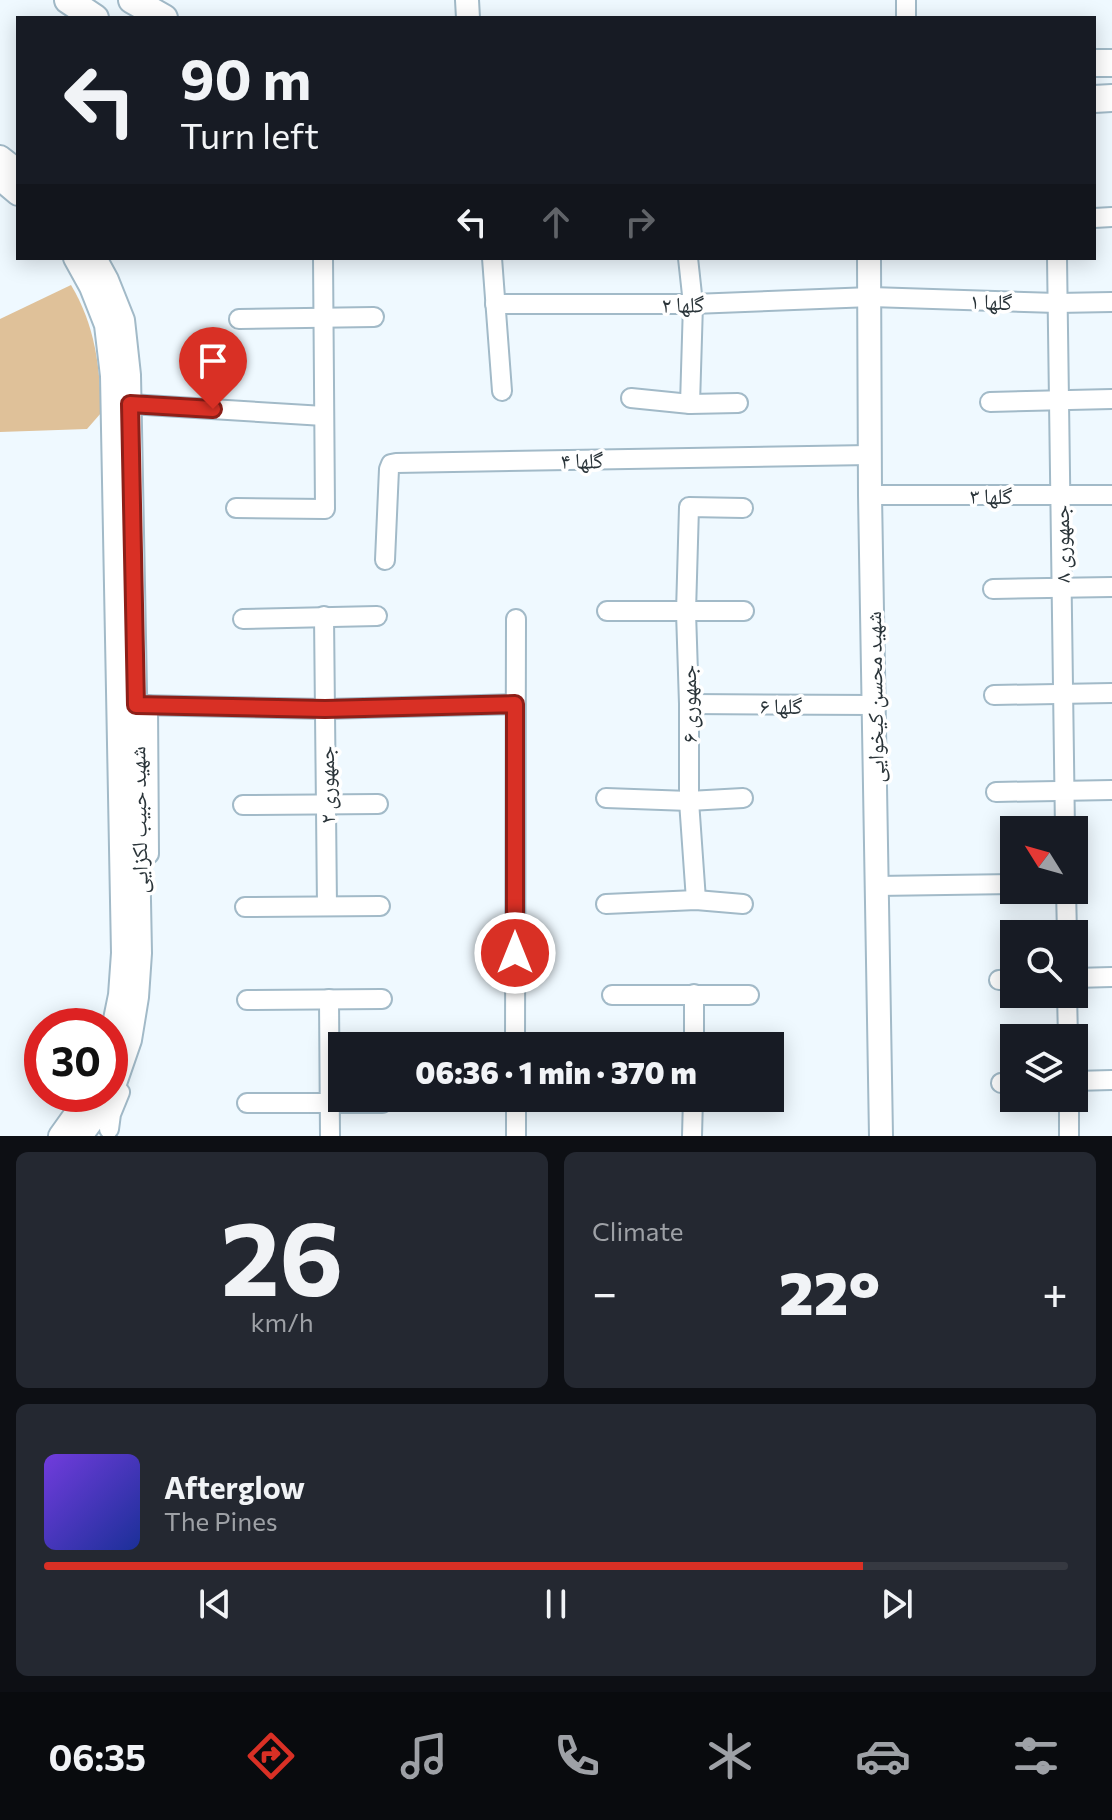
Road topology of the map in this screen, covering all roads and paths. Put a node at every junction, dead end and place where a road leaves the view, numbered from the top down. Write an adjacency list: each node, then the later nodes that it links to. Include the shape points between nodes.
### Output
1 (68, 0): 3 (main road)
2 (132, 0): 4 (main road)
3 (92, 16)
4 (160, 16)
5 (0, 157): 6 (street)
6 (16, 169)
7 (0, 179): 8 (street)
8 (16, 192)
9 (76, 260): 33 (street, شهید حبیب لکزایی, via 106,325)
10 (96, 260): 30 (street, شهید حبیب لکزایی, via 123,320)
11 (323, 260): 23 (street)
12 (492, 260): 19 (street)
13 (688, 260): 20 (street)
14 (869, 260): 16 (street, شهید محسن کیخوایی)
15 (1057, 260): 18 (street, جمهوری ۸)
16 (871, 297): 18 (street, گلها ۱); 20 (street, گلها ۲); 34 (street, شهید محسن کیخوایی)
17 (1112, 302): 18 (street, گلها ۱)
18 (1057, 303): 27 (street, جمهوری ۸)
19 (495, 304): 20 (street, گلها ۲); 24 (street)
20 (693, 304): 31 (street)
21 (374, 317): 23 (street)
22 (239, 319): 23 (street)
23 (323, 319): 32 (street)
24 (502, 391)
25 (631, 398): 31 (street)
26 (1112, 399): 27 (street)
27 (1059, 401): 28 (street); 36 (street, جمهوری ۸)
28 (990, 402)
29 (738, 403): 31 (street)
30 (130, 404): 32 (street); 33 (street, شهید حبیب لکزایی)
31 (690, 404)
32 (324, 416): 38 (street, via 325,509)
33 (122, 436): 56 (street, شهید حبیب لکزایی)
34 (870, 455): 35 (street, شهید محسن کیخوایی); 40 (street, گلها ۴, via 391,464)
35 (870, 495): 36 (street, گلها ۳); 57 (street, شهید محسن کیخوایی)
36 (1060, 495): 37 (street, گلها ۳); 42 (street, جمهوری ۸)
37 (1112, 495)
38 (236, 508)
39 (743, 508): 46 (street, جمهوری ۶, via 689,507)
40 (385, 560)
41 (1112, 587): 42 (street)
42 (1062, 588): 43 (street); 52 (street, جمهوری ۸)
43 (993, 589)
44 (607, 611): 46 (street)
45 (744, 611): 46 (street)
46 (686, 612): 55 (street, جمهوری ۶)
47 (324, 616): 48 (street); 49 (street); 58 (street, جمهوری ۲)
48 (377, 616)
49 (243, 619)
50 (516, 619): 54 (street)
51 (1112, 693): 52 (street)
52 (1063, 694): 53 (street); 60 (street, جمهوری ۸)
53 (994, 695)
54 (515, 704): 58 (street); 87 (street)
55 (689, 704): 57 (street, گلها ۶); 64 (street, جمهوری ۶)
56 (134, 705): 58 (street); 85 (street, شهید حبیب لکزایی); 97 (street, شهید حبیب لکزایی, via 137,997 130,1040)
57 (874, 705): 70 (street, شهید محسن کیخوایی)
58 (325, 709): 65 (street, جمهوری ۲)
59 (1112, 790): 60 (street)
60 (1064, 791): 61 (street); 68 (street, جمهوری ۸)
61 (996, 792)
62 (606, 798): 64 (street)
63 (743, 798): 64 (street)
64 (689, 801): 71 (street, جمهوری ۶)
65 (326, 804): 66 (street); 67 (street); 74 (street, جمهوری ۲)
66 (378, 804)
67 (243, 805)
68 (1065, 816)
69 (1000, 884): 70 (street)
70 (877, 886): 103 (street, شهید محسن کیخوایی)
71 (696, 900): 72 (street); 73 (street)
72 (606, 904)
73 (743, 904)
74 (327, 906): 75 (street); 76 (street)
75 (380, 906)
76 (245, 907)
77 (1112, 977): 78 (street)
78 (1088, 978)
79 (694, 994): 80 (street); 81 (street); 88 (street)
80 (612, 995)
81 (749, 995)
82 (329, 999): 83 (street); 84 (street); 86 (street)
83 (382, 999)
84 (247, 1000)
85 (117, 1008)
86 (329, 1032)
87 (515, 1032)
88 (694, 1032)
89 (1112, 1080): 90 (street)
90 (1088, 1081)
91 (247, 1103): 92 (street)
92 (328, 1103)
93 (330, 1112): 100 (street)
94 (516, 1112): 101 (street)
95 (693, 1112): 102 (street)
96 (1069, 1112): 104 (street)
97 (98, 1116): 98 (street, شهید حبیب لکزایی); 99 (street, شهید حبیب لکزایی)
98 (60, 1136)
99 (81, 1136)
100 (330, 1136)
101 (516, 1136)
102 (692, 1136)
103 (881, 1136)
104 (1069, 1136)

